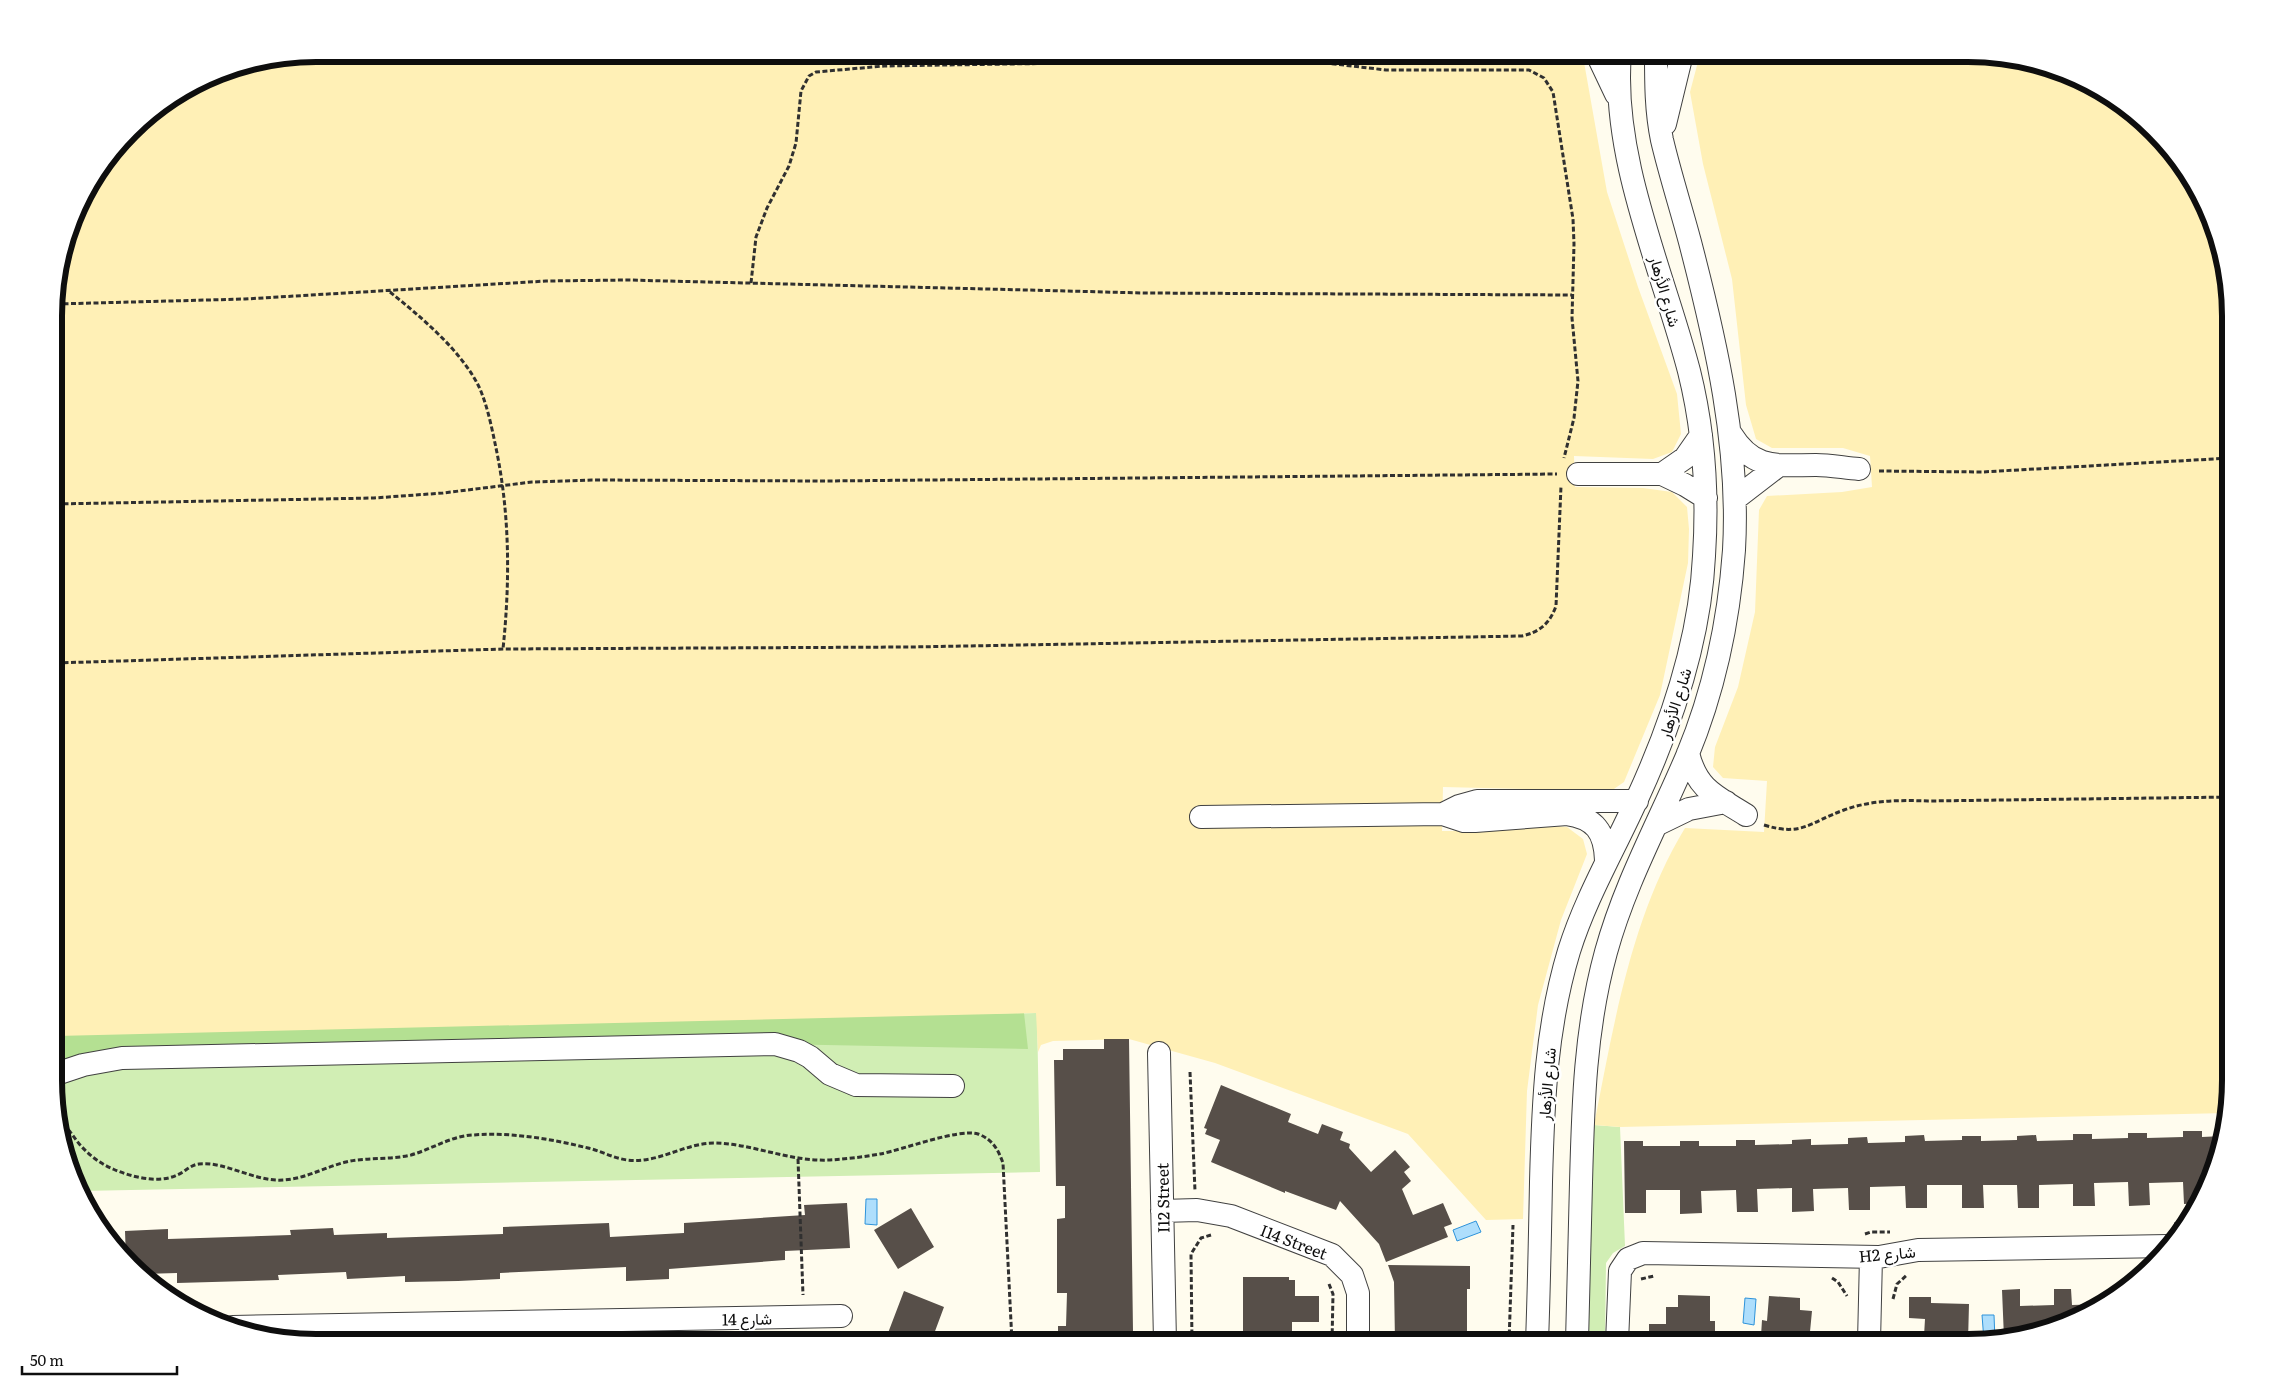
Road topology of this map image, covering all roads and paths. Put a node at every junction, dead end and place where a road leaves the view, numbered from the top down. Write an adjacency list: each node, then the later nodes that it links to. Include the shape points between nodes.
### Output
1 (1115, 62): 9 (path, via 884,66 816,72 804,83 801,91 796,143 789,166 756,237)
2 (1321, 62): 11 (path, via 1386,70 1521,69 1544,78 1553,92 1573,219)
3 (1601, 62): 7 (street)
4 (1620, 62): 7 (street, شارع الأزهار)
5 (1656, 62): 8 (street, شارع الأزهار, via 1656,94)
6 (1680, 62): 8 (street)
7 (1619, 102): 14 (street, شارع الأزهار, via 1632,175 1690,373)
8 (1662, 137): 13 (street, شارع الأزهار, via 1706,306)
9 (751, 283): 10 (path, via 546,281); 11 (path, via 1135,292)
10 (389, 291): 12 (path); 20 (path, via 448,345 480,389 494,436)
11 (1572, 295): 18 (path, via 1578,381)
12 (63, 304)
13 (1731, 434): 16 (street, via 1750,456); 22 (street, شارع الأزهار)
14 (1701, 435): 19 (street, via 1685,458); 21 (street, شارع الأزهار)
15 (2222, 459): 17 (path, via 1982,472)
16 (1778, 466): 17 (street); 22 (street)
17 (1859, 469)
18 (1570, 474): 19 (street); 20 (path, via 592,480); 24 (path, via 1556,606 1540,630 1522,636 910,647)
19 (1662, 474): 21 (street)
20 (503, 486): 23 (path, via 374,498); 24 (path, via 508,584)
21 (1706, 498): 28 (street, شارع الأزهار, via 1704,560 1697,621 1683,680)
22 (1735, 500): 26 (street, شارع الأزهار, via 1729,600 1720,649 1708,698)
23 (62, 504)
24 (503, 649): 25 (path)
25 (62, 663)
26 (1688, 753): 29 (street, via 1700,783); 33 (street, شارع الأزهار)
27 (2222, 797): 31 (path, via 1900,800 1844,810 1800,830 1781,830)
28 (1637, 801): 30 (street); 34 (street, شارع الأزهار)
29 (1726, 802): 31 (street); 33 (street, via 1689,809)
30 (1568, 807): 32 (street, via 1477,801 1442,814); 34 (street, via 1592,823 1601,834)
31 (1746, 815)
32 (1201, 818)
33 (1656, 825): 63 (street, شارع الأزهار, via 1617,917 1588,1044 1583,1091)
34 (1606, 860): 62 (street, شارع الأزهار, via 1570,951 1548,1046 1543,1095)
35 (1159, 1054): 41 (street, I12 Street)
36 (62, 1072): 38 (street, via 122,1058 774,1044 799,1051 830,1074 856,1085)
37 (1190, 1072): 42 (path)
38 (953, 1086)
39 (67, 1127): 40 (path, via 96,1160 127,1174 154,1179 178,1175 197,1164 208,1164 268,1180 284,1180 342,1163 411,1155 448,1140 491,1134 570,1143 626,1160 657,1158 693,1145 716,1143)
40 (798, 1159): 54 (path); 56 (path, via 878,1154 961,1133 976,1133 988,1139 998,1150 1003,1163)
41 (1162, 1210): 42 (street, I14 Street); 57 (street, I12 Street)
42 (1197, 1210): 45 (path); 60 (street, I14 Street, via 1231,1216 1339,1260 1352,1275 1358,1293)
43 (1513, 1225): 61 (path)
44 (1219, 1235): 45 (path)
45 (1201, 1238): 58 (path, via 1191,1254)
46 (2160, 1246): 47 (street, H2 شارع, via 1918,1250)
47 (1871, 1257): 48 (street, H2 شارع, via 1643,1253); 65 (street)
48 (1623, 1269): 49 (path, via 1636,1278); 64 (street)
49 (1659, 1276)
50 (1829, 1276): 52 (path, via 1838,1282)
51 (1328, 1281): 59 (path, via 1333,1294)
52 (1848, 1301)
53 (841, 1316): 54 (street, شارع 14)
54 (804, 1317): 55 (street, شارع 14)
55 (257, 1327)
56 (1012, 1334)
57 (1165, 1334)
58 (1192, 1334)
59 (1332, 1334)
60 (1358, 1334)
61 (1509, 1334)
62 (1537, 1334)
63 (1577, 1334)
64 (1618, 1334)
65 (1869, 1334)

